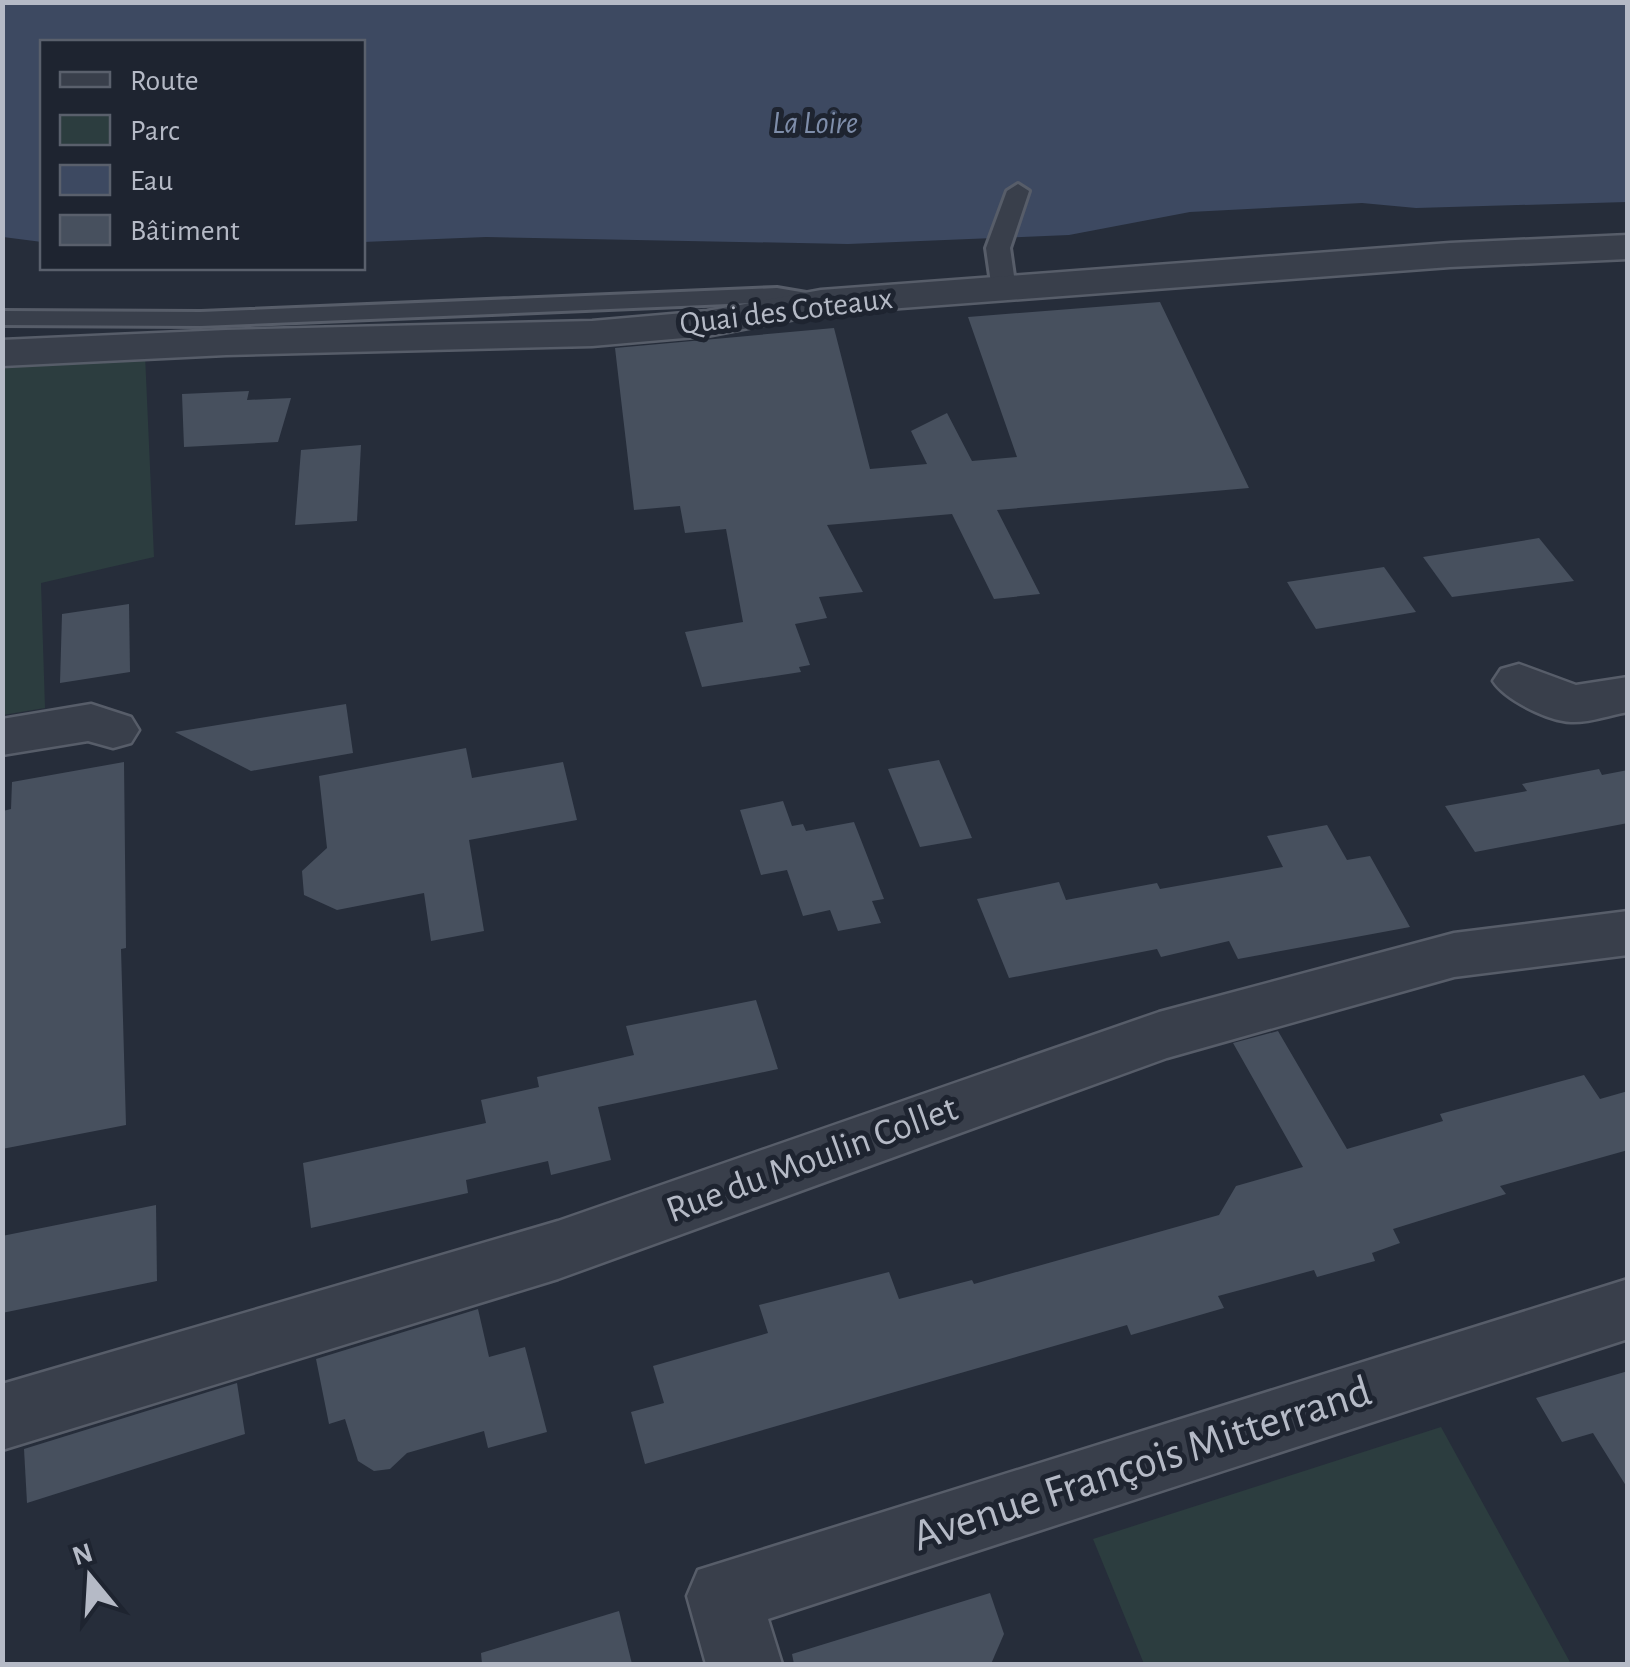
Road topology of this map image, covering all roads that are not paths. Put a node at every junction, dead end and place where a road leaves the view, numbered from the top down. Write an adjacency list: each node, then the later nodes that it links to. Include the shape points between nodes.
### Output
1 (1018, 191): 3 (lane, via 998,248)
2 (1628, 247): 3 (street, Quai des Coteaux)
3 (1004, 290): 4 (street, Quai des Coteaux)
4 (821, 302): 5 (lane, via 777,295 201,319); 6 (street, Quai des Coteaux, via 694,324 532,335)
5 (2, 318)
6 (2, 353)
7 (1520, 681): 8 (street, via 1571,704)
8 (1628, 694)
9 (113, 730): 10 (street, via 92,722)
10 (2, 737)
11 (1628, 933): 13 (street, Rue du Moulin Collet, via 1454,956 1159,1036 558,1250)
12 (1628, 1309): 14 (street, Avenue François Mitterrand, via 724,1596)
13 (2, 1417)
14 (744, 1664)

